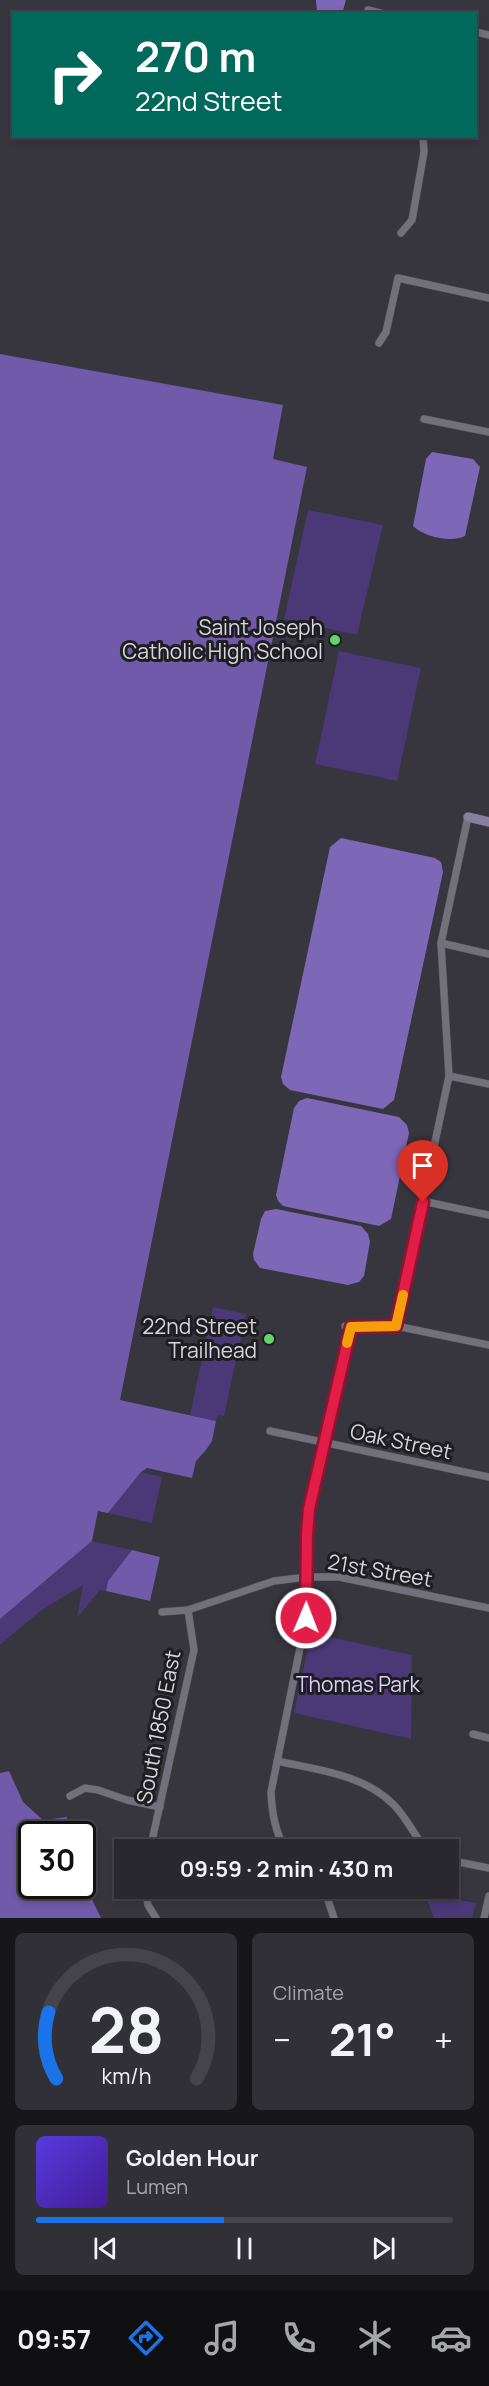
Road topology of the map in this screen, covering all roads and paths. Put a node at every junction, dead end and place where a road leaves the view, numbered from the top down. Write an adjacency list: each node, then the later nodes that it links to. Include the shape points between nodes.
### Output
1 (368, 10): 2 (street)
2 (376, 12)
3 (423, 138): 4 (street, via 412,220)
4 (401, 233)
5 (489, 298): 6 (street, via 398,278 386,332)
6 (379, 343)
7 (424, 418): 8 (street)
8 (489, 432)
9 (468, 817): 10 (street); 11 (street)
10 (489, 822)
11 (441, 944): 12 (street); 13 (street)
12 (489, 954)
13 (449, 1076): 14 (street); 15 (street)
14 (489, 1084)
15 (423, 1202): 16 (street); 17 (street)
16 (489, 1215)
17 (396, 1326): 18 (street); 20 (street, via 348,1326)
18 (489, 1345)
19 (270, 1431): 20 (street, Oak Street)
20 (324, 1443): 21 (street, Oak Street); 22 (street, via 309,1509)
21 (489, 1478)
22 (307, 1577): 23 (street, 21st Street, via 339,1577); 24 (street, 21st Street, via 274,1581); 28 (street, via 306,1618)
23 (489, 1608)
24 (188, 1610): 25 (street, 21st Street); 30 (street, South 1850 East, via 194,1650)
25 (162, 1611)
26 (473, 1734): 27 (street)
27 (489, 1738)
28 (277, 1761): 32 (street, via 271,1792); 33 (street, via 336,1774 378,1792 399,1811)
29 (70, 1796): 30 (street, via 85,1788)
30 (159, 1808): 31 (street, South 1850 East)
31 (152, 1839)
32 (280, 1839)
33 (418, 1839)
34 (459, 1862): 35 (street)
35 (489, 1868)
36 (489, 1896): 41 (street)
37 (147, 1899): 39 (street)
38 (328, 1899): 40 (street)
39 (156, 1918)
40 (334, 1918)
41 (484, 1918)

